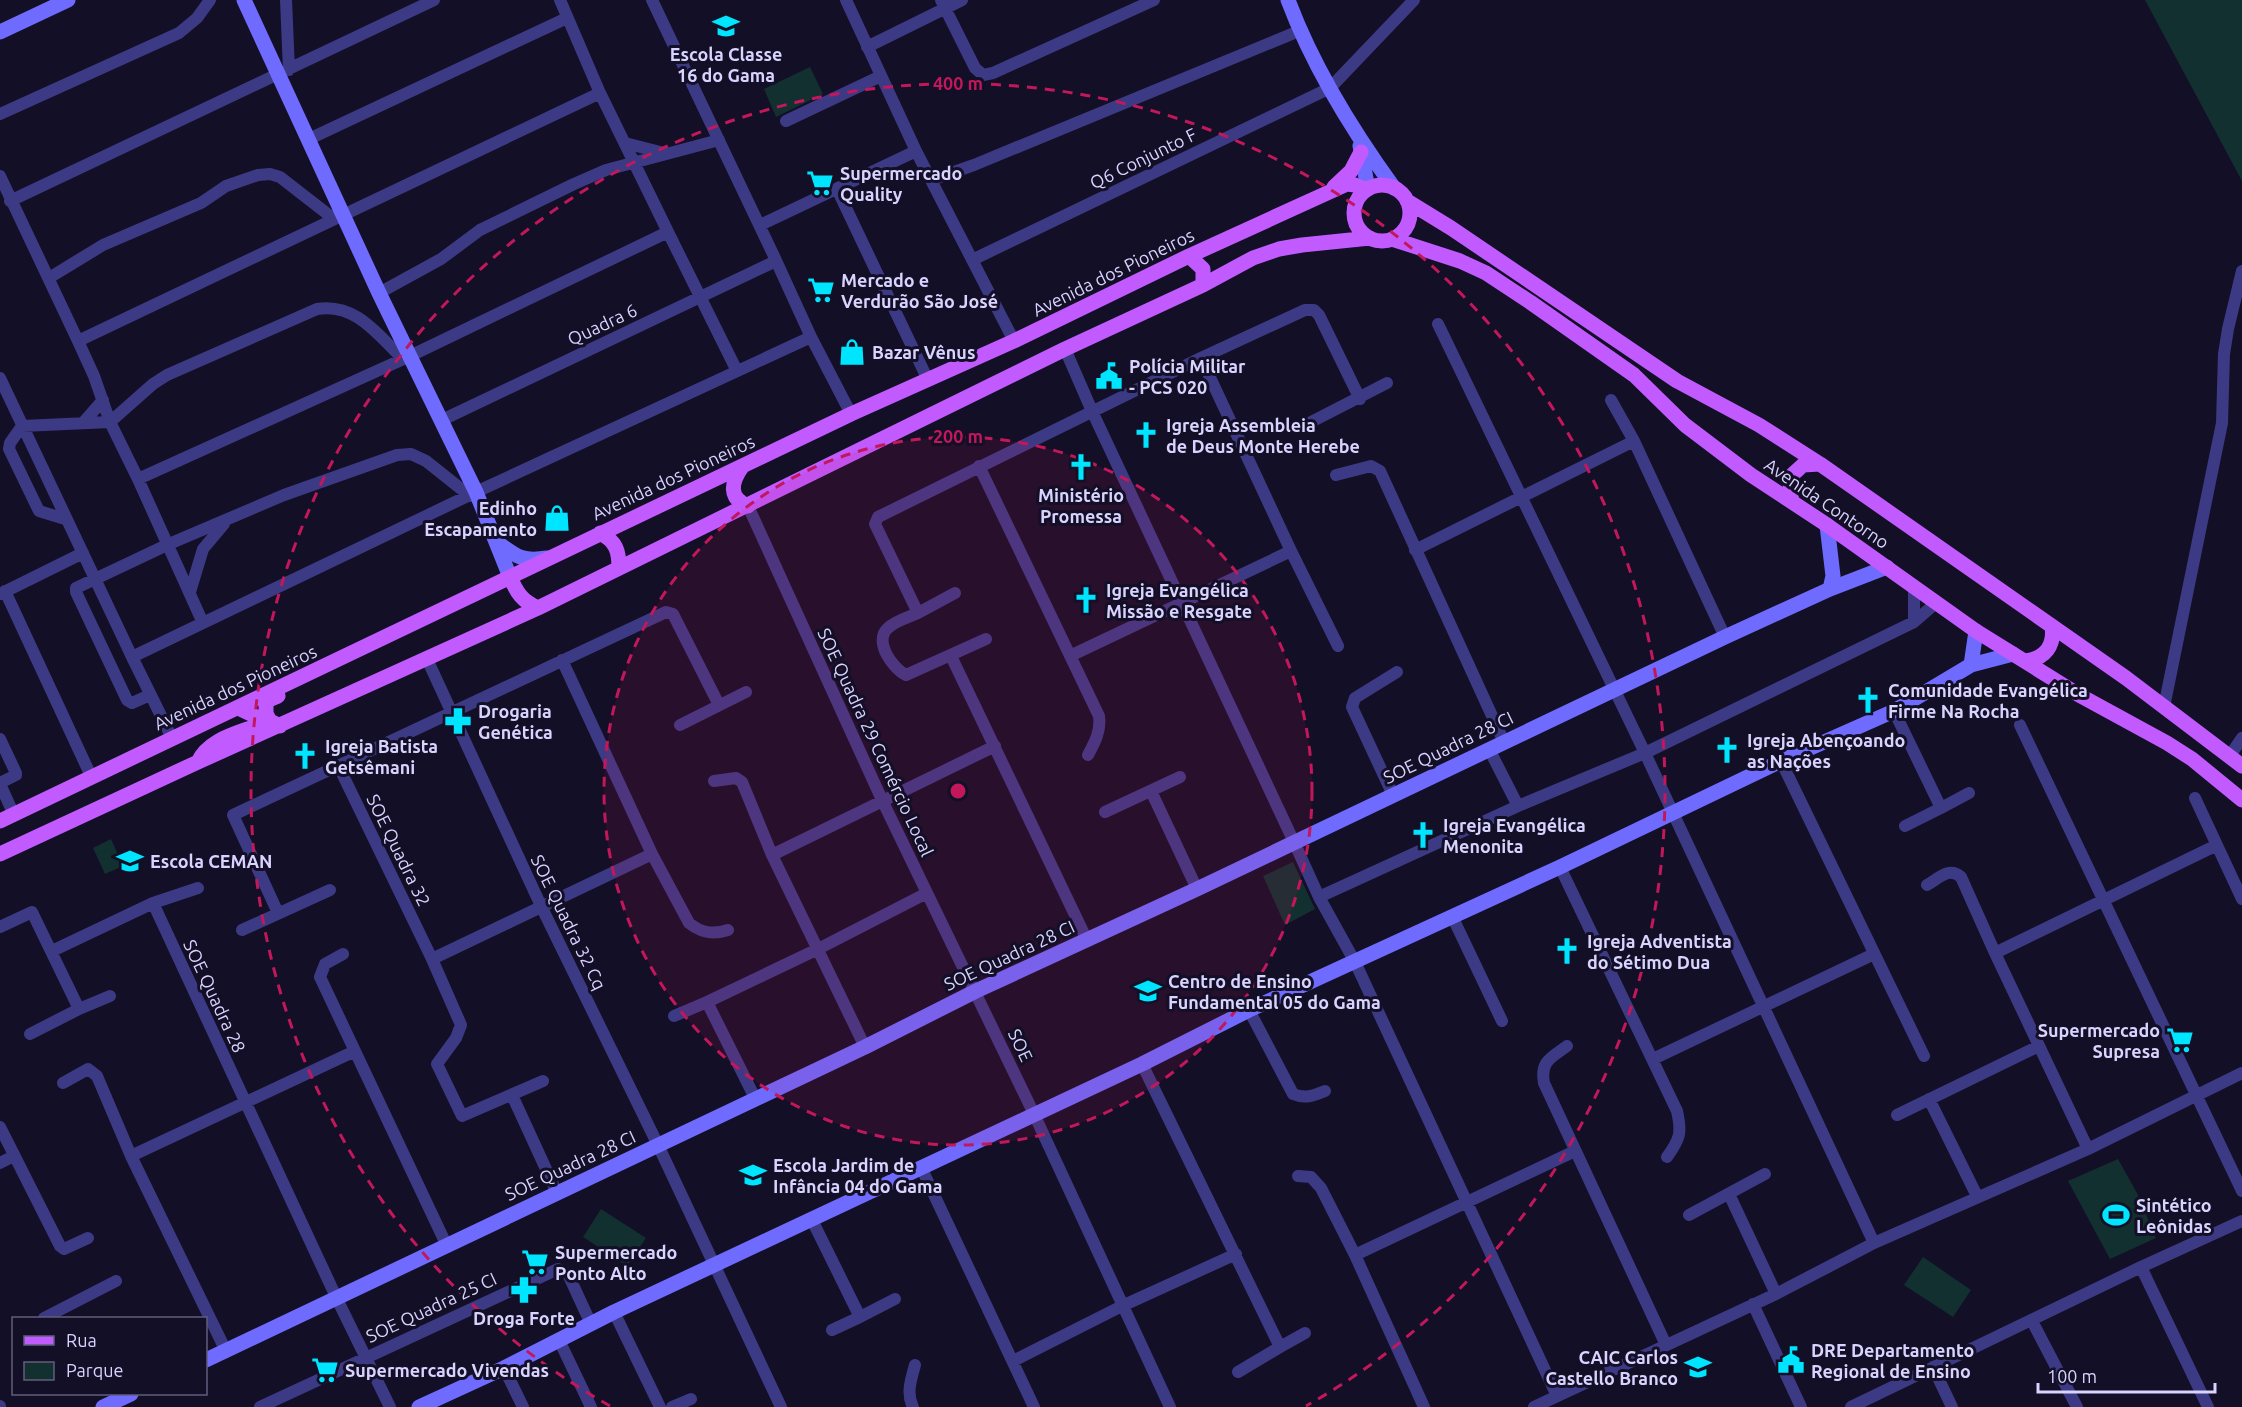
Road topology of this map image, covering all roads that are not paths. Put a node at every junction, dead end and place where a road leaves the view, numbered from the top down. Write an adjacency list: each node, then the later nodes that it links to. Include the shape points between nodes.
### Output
1 (68, 0): 16 (street)
2 (210, 0): 22 (street, via 179,33)
3 (244, 0): 18 (street)
4 (286, 0): 18 (street)
5 (434, 0): 18 (street)
6 (560, 0): 14 (street)
7 (652, 0): 25 (street)
8 (846, 0): 17 (street)
9 (962, 0): 13 (street)
10 (1154, 0): 13 (street, via 984,75 975,68)
11 (1288, 0): 15 (street)
12 (1414, 0): 20 (street)
13 (943, 4): 17 (street)
14 (567, 18): 21 (street); 24 (street)
15 (1299, 31): 20 (street); 32 (street)
16 (0, 32)
17 (867, 47): 19 (street)
18 (284, 72): 24 (street); 37 (street)
19 (881, 76): 23 (street); 28 (street)
20 (1330, 88): 27 (street); 45 (street, Q6 Conjunto F)
21 (600, 93): 26 (street); 39 (street)
22 (0, 114)
23 (786, 121)
24 (309, 139): 39 (street)
25 (719, 140): 29 (street); 40 (street)
26 (625, 143): 29 (street); 30 (street)
27 (1360, 145): 33 (street); 35 (street); 36 (main road, via 1351,171)
28 (916, 151): 32 (street); 34 (street)
29 (666, 154): 30 (street)
30 (635, 164): 41 (street); 50 (street, via 606,170 509,214)
31 (0, 176): 37 (street)
32 (931, 180): 45 (street)
33 (1394, 188): 35 (main road, via 1381,185); 38 (main road)
34 (837, 189): 40 (street); 61 (street)
35 (1367, 190): 36 (main road, Avenida dos Pioneiros, via 1347,184); 42 (main road, via 1356,203 1355,220)
36 (1330, 191): 44 (main road, Avenida dos Pioneiros)
37 (10, 201): 48 (street)
38 (1407, 201): 43 (main road, via 1410,210 1406,227); 75 (main road, Avenida Contorno, via 1677,381 1759,425)
39 (339, 216): 48 (street, via 280,177 258,175 226,186 201,202 103,245); 50 (street); 54 (street)
40 (759, 225): 46 (street)
41 (668, 232): 51 (street); 57 (street)
42 (1370, 238): 43 (main road); 49 (main road, via 1279,249 1252,258)
43 (1392, 239): 82 (main road, Avenida Contorno, via 1486,273 1634,375 1685,425)
44 (1189, 256): 49 (main road, via 1203,269); 55 (main road, Avenida dos Pioneiros)
45 (972, 260): 55 (street)
46 (776, 261): 51 (street, Quadra 6); 53 (street)
47 (2242, 271): 127 (street, via 2227,337 2222,423)
48 (49, 278): 54 (street)
49 (1203, 285): 56 (main road)
50 (379, 293): 57 (street)
51 (699, 298): 59 (street); 69 (street, Quadra 6)
52 (1438, 324): 81 (street)
53 (811, 337): 59 (street); 68 (street)
54 (78, 341): 65 (street)
55 (1014, 341): 61 (main road, Avenida dos Pioneiros)
56 (1065, 349): 67 (street); 83 (main road)
57 (406, 357): 69 (street); 70 (street, via 359,317 331,307 317,309 167,375); 79 (street)
58 (1201, 357): 64 (street, via 1305,310 1314,310); 67 (street); 91 (street)
59 (736, 370): 80 (street)
60 (0, 378): 63 (street)
61 (928, 380): 68 (main road, Avenida dos Pioneiros)
62 (1388, 383): 64 (street)
63 (3, 394): 73 (street)
64 (1360, 399): 71 (street)
65 (103, 400): 70 (street); 72 (street)
66 (1611, 400): 74 (street)
67 (1092, 411): 76 (street); 103 (street)
68 (851, 414): 77 (main road, Avenida dos Pioneiros)
69 (442, 420): 80 (street)
70 (110, 422): 72 (street); 79 (street)
71 (1311, 422)
72 (83, 423): 73 (street)
73 (22, 426): 84 (street); 84 (street, via 9,449 39,511)
74 (1634, 441): 81 (street); 111 (street)
75 (1820, 464): 82 (main road, via 1803,465 1791,476); 109 (main road, Avenida Contorno)
76 (979, 466): 106 (street, via 875,520); 114 (street)
77 (742, 467): 83 (main road, via 734,478 734,491 738,501); 87 (main road, Avenida dos Pioneiros)
78 (1336, 475): 90 (street, via 1371,466 1380,471)
79 (138, 480): 89 (street)
80 (473, 494): 85 (street, via 426,461 411,454 397,455 284,495); 88 (street); 108 (street)
81 (1521, 497): 90 (street); 123 (street)
82 (1792, 502): 86 (main road, Avenida Contorno)
83 (748, 506): 95 (main road); 156 (street, SOE Quadra 29 Comércio Local)
84 (65, 519): 92 (street)
85 (226, 521): 89 (street); 101 (street, via 203,549)
86 (1827, 525): 94 (main road, Avenida Contorno); 99 (street, via 1833,576)
87 (600, 533): 93 (main road, Avenida dos Pioneiros); 95 (main road, via 613,541)
88 (498, 543): 93 (street, via 529,561); 96 (street)
89 (168, 544): 97 (street); 101 (street)
90 (1415, 550): 137 (street)
91 (1291, 551): 103 (street); 113 (street)
92 (83, 553): 97 (street); 100 (street)
93 (549, 558): 96 (main road, Avenida dos Pioneiros)
94 (1887, 567): 98 (main road, Avenida Contorno); 99 (street, SOE Quadra 28 CI)
95 (619, 568): 105 (main road)
96 (510, 577): 105 (main road, via 520,597); 115 (main road, Avenida dos Pioneiros)
97 (95, 579): 117 (street); 125 (street, via 76,588 76,592 127,700 132,703)
98 (1914, 588): 104 (main road, Avenida Contorno); 107 (street)
99 (1830, 589): 111 (street, SOE Quadra 28 CI)
100 (2, 592): 147 (street)
101 (190, 592): 108 (street)
102 (955, 594): 106 (street)
103 (1182, 601): 114 (street); 163 (street)
104 (1936, 603): 107 (street); 110 (main road, Avenida Contorno)
105 (538, 608): 119 (main road)
106 (918, 613): 116 (street, via 883,634 883,646 896,669 906,675)
107 (1914, 622): 140 (street)
108 (202, 623): 117 (street)
109 (2052, 626): 118 (main road, via 2048,651 2036,659); 127 (main road, Avenida Contorno)
110 (1976, 631): 118 (main road, Avenida Contorno); 121 (street)
111 (1725, 637): 123 (street, SOE Quadra 28 CI)
112 (986, 639): 116 (street)
113 (1338, 646)
114 (1072, 655): 141 (street, via 1101,726)
115 (346, 656): 128 (main road, Avenida dos Pioneiros); 133 (main road, via 341,666 266,701 266,714)
116 (951, 656): 138 (street)
117 (132, 657): 125 (street)
118 (2020, 657): 121 (street); 155 (main road, Avenida Contorno, via 2079,695 2167,743)
119 (428, 659): 130 (street, SOE Quadra 32 Cq); 133 (main road)
120 (562, 660): 126 (street, via 668,612 673,614); 130 (street); 166 (street)
121 (1971, 665): 129 (street)
122 (1397, 672): 153 (street, via 1355,698 1352,707)
123 (1615, 691): 137 (street, SOE Quadra 28 CI); 140 (street)
124 (746, 692): 126 (street)
125 (150, 695): 134 (street)
126 (719, 705): 131 (street)
127 (2164, 707): 142 (main road, Avenida Contorno)
128 (238, 708): 134 (main road, Avenida dos Pioneiros); 144 (main road, via 252,715 256,726 210,745)
129 (1894, 711): 143 (street); 158 (street)
130 (451, 714): 145 (street); 178 (street, SOE Quadra 32 Cq)
131 (680, 725)
132 (2020, 725): 176 (street)
133 (280, 726): 144 (main road)
134 (172, 738): 147 (main road, Avenida dos Pioneiros)
135 (2242, 738): 142 (street)
136 (0, 739): 150 (street, via 16,775)
137 (1504, 742): 139 (street, SOE Quadra 28 CI)
138 (995, 746): 156 (street); 184 (street)
139 (1489, 748): 153 (street, SOE Quadra 28 CI); 157 (street)
140 (1645, 753): 157 (street); 160 (street)
141 (1088, 755)
142 (2229, 757): 146 (main road, Avenida Contorno)
143 (1780, 761): 160 (street); 189 (street)
144 (198, 762): 165 (main road)
145 (338, 765): 179 (street, via 232,815); 190 (street, SOE Quadra 32)
146 (2242, 766)
147 (91, 776): 161 (main road, Avenida dos Pioneiros)
148 (1180, 777): 151 (street)
149 (714, 781): 167 (street, via 736,778 742,782)
150 (0, 784): 161 (street)
151 (1151, 792): 159 (street); 171 (street)
152 (1969, 793): 158 (street)
153 (1393, 795): 163 (street, SOE Quadra 28 CI)
154 (2195, 798): 164 (street)
155 (2242, 800)
156 (883, 802): 167 (street); 173 (street, SOE Quadra 29 Comércio Local)
157 (1518, 806): 174 (street)
158 (1941, 808): 162 (street)
159 (1105, 812)
160 (1672, 812): 168 (street); 195 (street)
161 (7, 818)
162 (1905, 826)
163 (1294, 842): 171 (street, SOE Quadra 28 CI); 174 (street)
164 (2217, 845): 175 (street); 176 (street)
165 (0, 854)
166 (652, 854): 178 (street); 183 (street, via 689,923 709,933)
167 (772, 855): 185 (street)
168 (1560, 867): 180 (street); 206 (street)
169 (1927, 885): 187 (street, via 1949,872 1961,877)
170 (198, 888): 177 (street)
171 (1197, 889): 184 (street, SOE Quadra 28 CI)
172 (330, 890): 179 (street)
173 (927, 893): 185 (street); 192 (street, SOE Quadra 29 Comércio Local)
174 (1319, 897): 191 (street)
175 (2242, 899)
176 (2103, 900): 187 (street); 213 (street)
177 (153, 903): 186 (street); 216 (street, SOE Quadra 28)
178 (542, 908): 190 (street); 220 (street, SOE Quadra 32 Cq)
179 (278, 913): 182 (street)
180 (1452, 915): 191 (street); 199 (street)
181 (0, 927): 186 (street, via 32,912)
182 (242, 930)
183 (728, 930)
184 (1087, 940): 192 (street, SOE Quadra 28 CI)
185 (818, 949): 194 (street); 203 (street)
186 (52, 951): 196 (street)
187 (1995, 953): 202 (street)
188 (343, 954): 204 (street, via 325,964 320,977)
189 (1874, 954): 195 (street); 205 (street)
190 (432, 959): 212 (street, SOE Quadra 32, via 461,1025 437,1064 462,1116)
191 (1355, 962): 197 (street); 234 (street)
192 (976, 991): 203 (street, SOE Quadra 28 CI); 217 (street, SOE)
193 (110, 996): 196 (street)
194 (707, 1002): 198 (street); 214 (street)
195 (1764, 1005): 206 (street); 239 (street)
196 (79, 1009): 200 (street)
197 (1249, 1011): 207 (street); 211 (street, via 1293,1094 1309,1097)
198 (674, 1016)
199 (1502, 1021)
200 (30, 1034)
201 (1567, 1046): 222 (street, via 1542,1071)
202 (2039, 1046): 215 (street); 221 (street)
203 (865, 1047): 214 (street, SOE Quadra 28 CI)
204 (355, 1051): 216 (street); 240 (street)
205 (1924, 1056)
206 (1653, 1059): 225 (street, via 1681,1127)
207 (1142, 1064): 217 (street); 241 (street)
208 (2242, 1073): 213 (street)
209 (543, 1081): 212 (street)
210 (63, 1083): 224 (street, via 88,1070 97,1076)
211 (1325, 1091)
212 (512, 1095): 231 (street)
213 (2197, 1096): 221 (street); 230 (street)
214 (755, 1098): 220 (street, SOE Quadra 28 CI)
215 (1929, 1099): 218 (street); 233 (street)
216 (245, 1104): 224 (street); 247 (street, SOE Quadra 28)
217 (1034, 1114): 227 (street); 251 (street, SOE)
218 (1897, 1115)
219 (0, 1126): 223 (street)
220 (658, 1145): 231 (street, SOE Quadra 28 CI); 243 (street)
221 (2088, 1149): 233 (street)
222 (1575, 1151): 234 (street); 261 (street)
223 (14, 1156): 226 (street); 238 (street, via 60,1246 64,1249)
224 (131, 1156): 263 (street)
225 (1667, 1157)
226 (0, 1162)
227 (921, 1167): 236 (street); 266 (street)
228 (1765, 1174): 232 (street)
229 (1298, 1176): 242 (street, via 1311,1177 1321,1188)
230 (2242, 1191)
231 (557, 1193): 240 (street, SOE Quadra 28 CI)
232 (1729, 1194): 235 (street); 246 (street)
233 (1977, 1196): 239 (street)
234 (1466, 1203): 242 (street); 272 (street)
235 (1689, 1215)
236 (812, 1220): 243 (street); 255 (street)
237 (2242, 1221): 244 (street)
238 (88, 1238)
239 (1874, 1243): 246 (street)
240 (447, 1246): 247 (street, SOE Quadra 28 CI)
241 (1236, 1254): 251 (street); 262 (street)
242 (1355, 1255): 286 (street)
243 (715, 1266): 252 (street); 282 (street)
244 (2141, 1267): 256 (street); 292 (street)
245 (116, 1281): 250 (street)
246 (1776, 1294): 249 (street)
247 (337, 1299): 263 (street, SOE Quadra 28 CI); 264 (street, SOE Quadra 28)
248 (895, 1299): 255 (street)
249 (1753, 1304): 261 (street); 288 (street)
250 (68, 1306): 253 (street); 254 (street)
251 (1122, 1306): 266 (street); 285 (street, SOE)
252 (614, 1312): 257 (street); 280 (street)
253 (46, 1317)
254 (74, 1317)
255 (860, 1317): 258 (street)
256 (2032, 1322): 268 (street); 291 (street)
257 (591, 1324): 260 (street); 264 (street, SOE Quadra 25 CI, via 568,1274 558,1269)
258 (832, 1330)
259 (1305, 1333): 262 (street)
260 (559, 1340): 269 (street); 279 (street)
261 (1666, 1345): 272 (street)
262 (1280, 1347): 270 (street)
263 (226, 1351): 265 (street, SOE Quadra 28 CI)
264 (365, 1358): 275 (street, SOE Quadra 25 CI); 276 (street, SOE Quadra 28)
265 (207, 1360)
266 (1013, 1361): 284 (street)
267 (915, 1365): 283 (street, via 910,1383)
268 (1933, 1367): 289 (street); 290 (street)
269 (504, 1368): 277 (street); 278 (street)
270 (1238, 1372)
271 (128, 1395): 274 (street)
272 (1557, 1396): 287 (street)
273 (691, 1399): 281 (street)
274 (109, 1401)
275 (260, 1407)
276 (390, 1407)
277 (418, 1407)
278 (523, 1407)
279 (591, 1407)
280 (660, 1407)
281 (672, 1407)
282 (781, 1407)
283 (913, 1407)
284 (1034, 1407)
285 (1170, 1407)
286 (1424, 1407)
287 (1534, 1407)
288 (1801, 1407)
289 (1851, 1407)
290 (1952, 1407)
291 (2077, 1407)
292 (2208, 1407)

